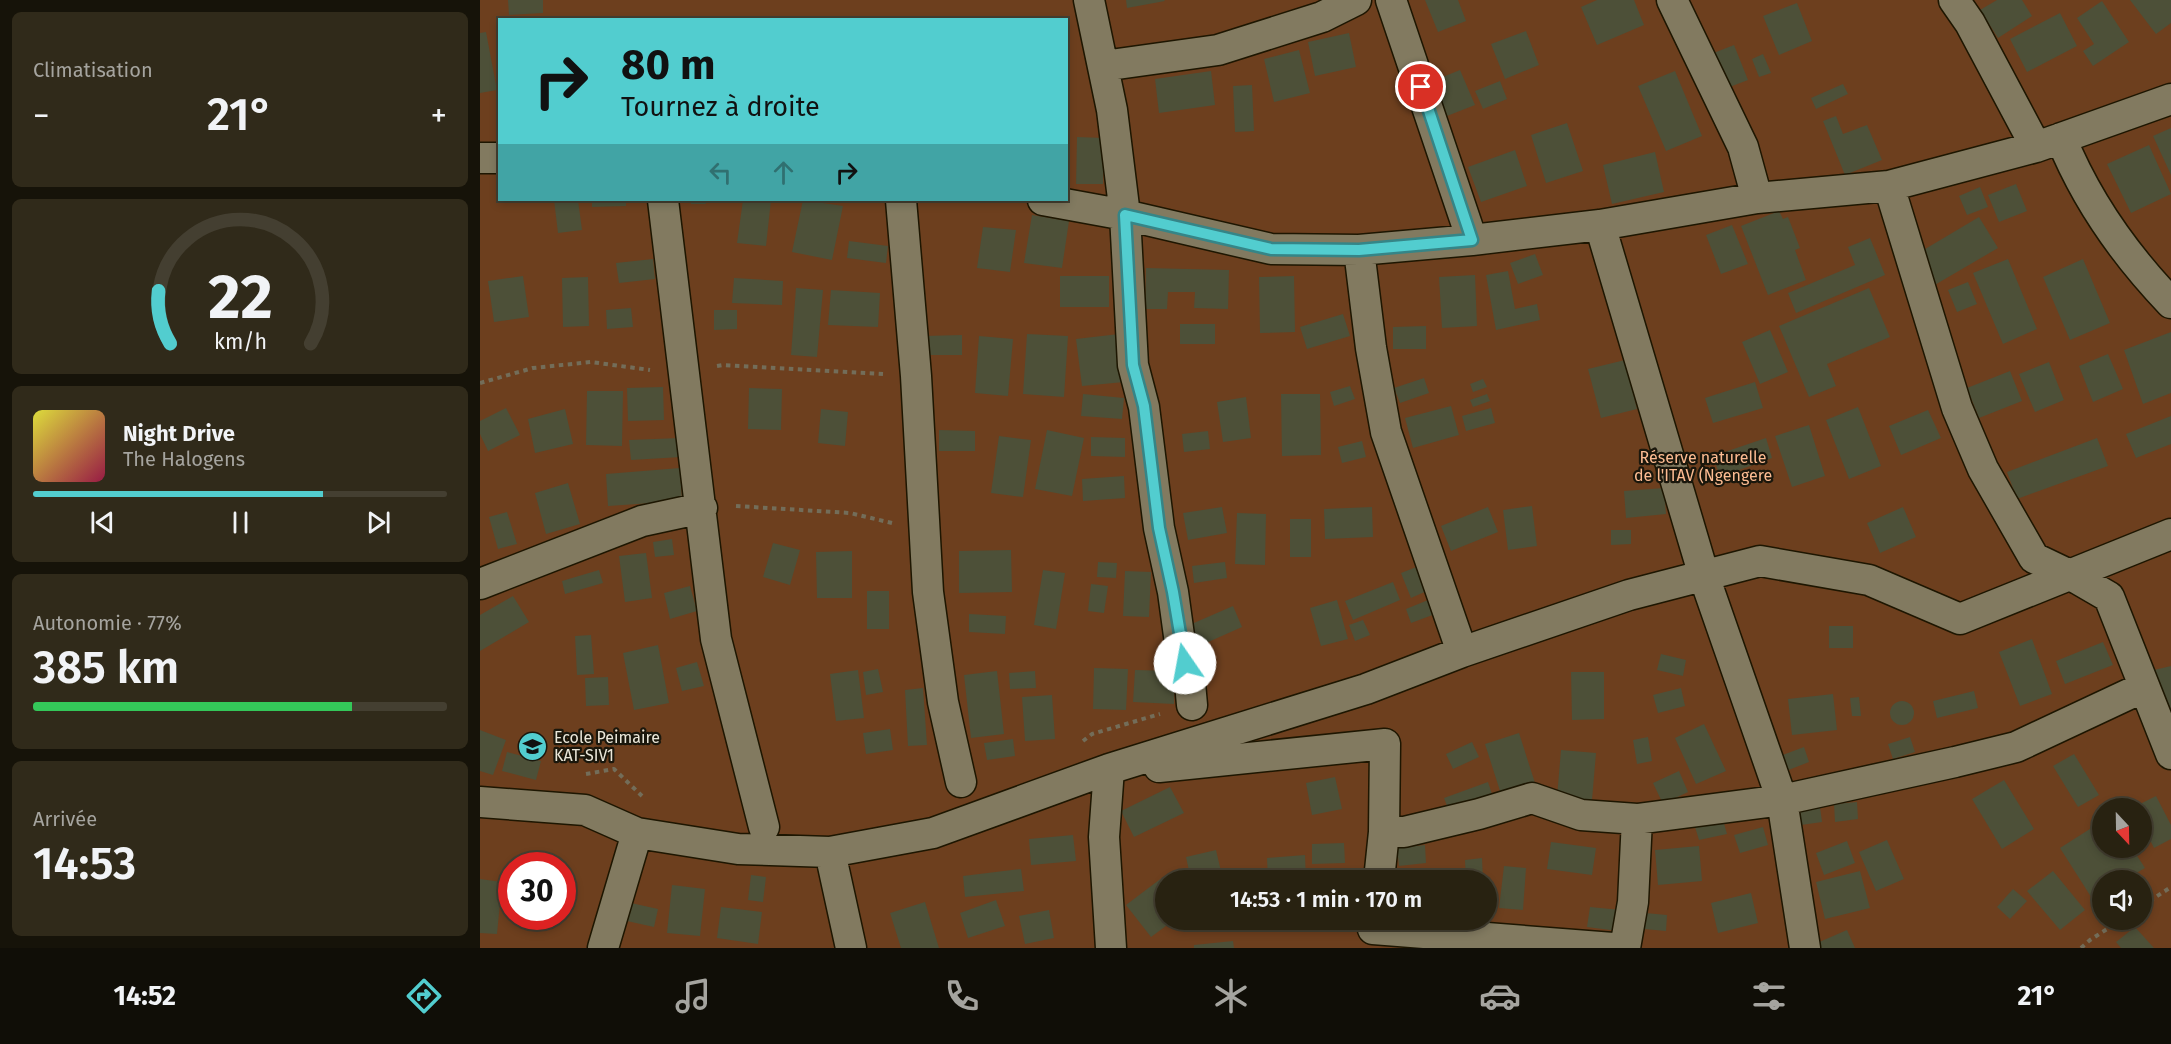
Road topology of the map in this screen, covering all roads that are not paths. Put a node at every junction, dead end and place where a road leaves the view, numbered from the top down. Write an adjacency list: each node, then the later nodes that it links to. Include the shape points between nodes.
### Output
1 (1089, 0): 6 (street)
2 (1356, 0): 6 (street, via 1322,17 1218,50)
3 (1391, 0): 18 (street)
4 (1672, 0): 12 (street, via 1743,147)
5 (1954, 0): 8 (street)
6 (1103, 66): 16 (street)
7 (2171, 99): 8 (street)
8 (2049, 143): 11 (street); 20 (street, via 2074,172 2110,231)
9 (480, 158): 10 (street)
10 (498, 158)
11 (1889, 186): 12 (street); 24 (street, via 1958,408 1983,468 2034,558)
12 (1756, 198): 17 (street)
13 (663, 201): 21 (street, via 682,374)
14 (901, 201): 31 (street, via 928,592 940,680)
15 (1048, 201): 16 (street)
16 (1125, 215): 19 (street, via 1271,249); 28 (street, via 1133,365 1144,406 1159,528)
17 (1600, 225): 18 (street); 23 (street)
18 (1472, 240): 19 (street)
19 (1359, 250): 26 (street, via 1386,432)
20 (2171, 303)
21 (702, 508): 25 (street, via 642,521); 35 (street, via 716,639)
22 (2171, 534): 24 (street)
23 (1704, 576): 24 (street, via 1760,561 1869,580 1960,619); 26 (street, via 1629,595); 32 (street)
24 (2070, 576): 27 (street, via 2109,597)
25 (482, 577)
26 (1462, 652): 30 (street, via 1366,689)
27 (2144, 687): 29 (street); 32 (street, via 2016,747)
28 (1191, 705)
29 (2171, 754)
30 (1108, 769): 36 (street, via 1384,744); 38 (street, via 933,833); 43 (street, via 1104,837)
31 (961, 782)
32 (1782, 800): 34 (street); 46 (street)
33 (480, 802): 37 (street, via 585,810)
34 (1637, 819): 36 (street, via 1581,815 1532,798 1404,832); 45 (street, via 1633,902)
35 (764, 827)
36 (1384, 832): 39 (street)
37 (637, 833): 38 (street, via 738,849); 41 (street)
38 (830, 852): 42 (street)
39 (1380, 870)
40 (1374, 932): 44 (street)
41 (603, 948)
42 (851, 948)
43 (1112, 948)
44 (1613, 948)
45 (1625, 948)
46 (1805, 948)

